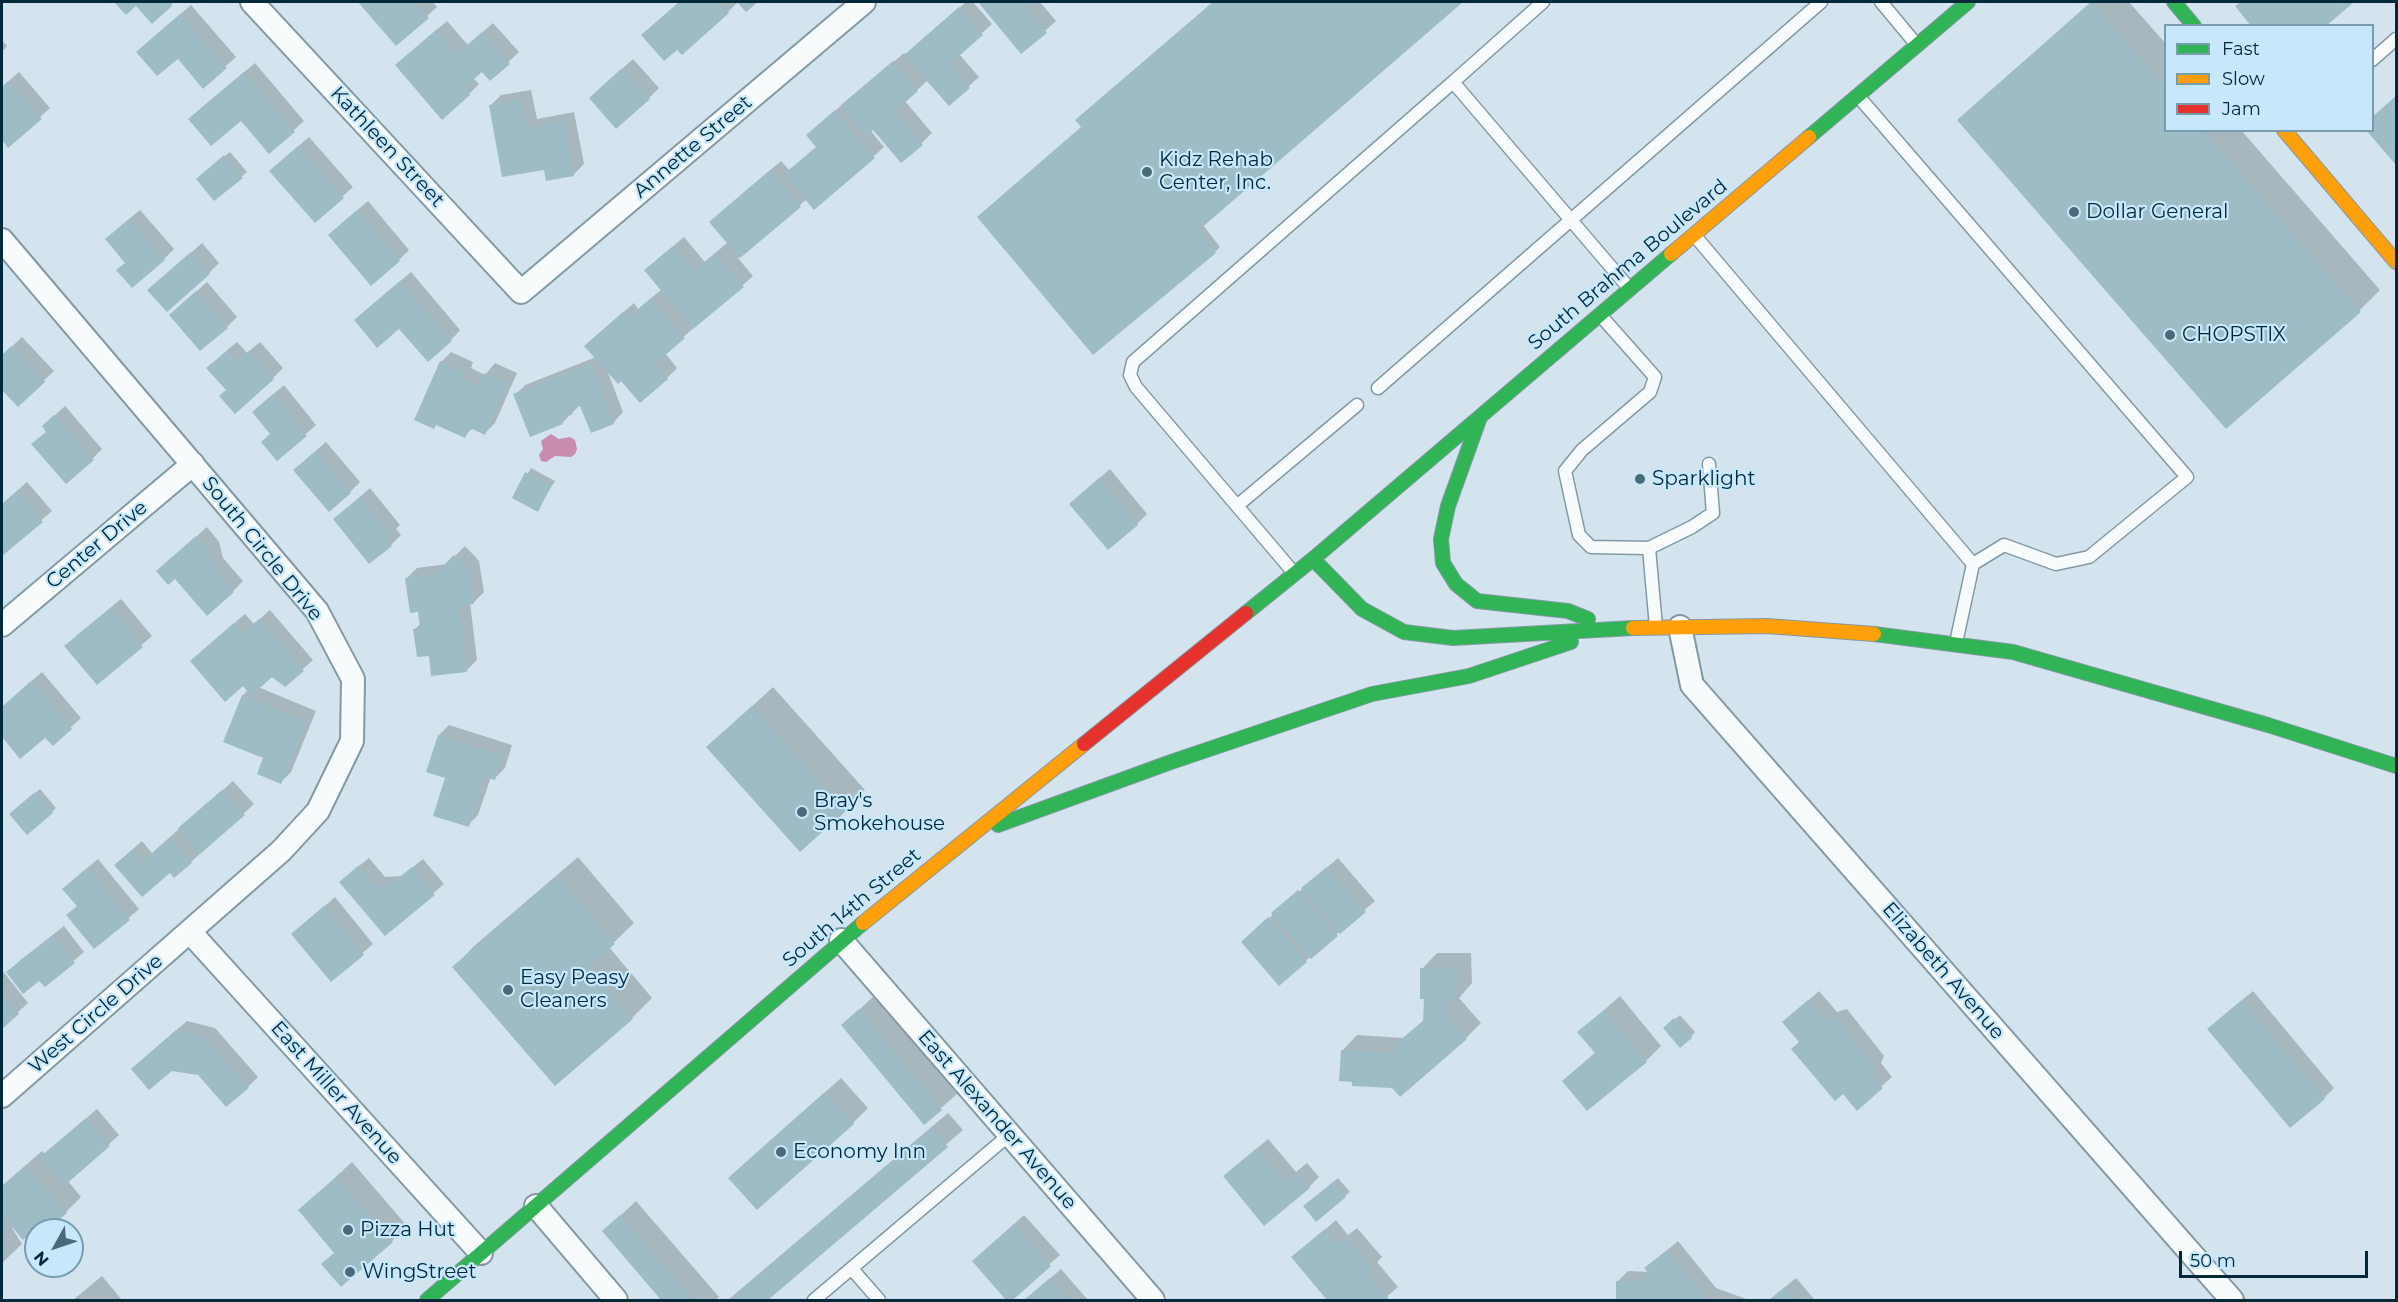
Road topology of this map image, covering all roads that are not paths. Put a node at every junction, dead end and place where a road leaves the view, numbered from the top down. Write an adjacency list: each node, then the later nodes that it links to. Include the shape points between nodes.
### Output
1 (252, 2): 20 (street, Kathleen Street)
2 (864, 2): 20 (street, Annette Street)
3 (1543, 2): 12 (lane)
4 (1821, 2): 15 (lane)
5 (1881, 2): 10 (lane)
6 (1968, 2): 10 (main road, South Brahma Boulevard)
7 (2174, 2): 8 (main road)
8 (2192, 24)
9 (2397, 39): 11 (lane)
10 (1917, 45): 13 (main road, South Brahma Boulevard)
11 (2374, 59)
12 (1453, 82): 15 (lane); 27 (lane, via 1133,362 1130,375 1136,387)
13 (1857, 95): 16 (main road, South Brahma Boulevard); 30 (lane, via 2187,477 2089,557 2056,564 2004,545)
14 (2287, 132): 18 (main road)
15 (1571, 220): 19 (lane); 22 (lane)
16 (1694, 234): 19 (main road, South Brahma Boulevard); 30 (lane)
17 (2, 240): 25 (street, South Circle Drive)
18 (2397, 262)
19 (1629, 289): 21 (main road, South Brahma Boulevard)
20 (521, 292)
21 (1600, 315): 24 (main road, South Brahma Boulevard); 28 (lane, via 1655,377 1650,392 1565,471 1579,535 1592,547)
22 (1378, 388)
23 (1357, 405): 27 (lane)
24 (1480, 417): 29 (main road, South Brahma Boulevard); 34 (main road, via 1448,506 1441,539 1443,562 1456,584 1477,601 1568,611)
25 (193, 464): 32 (street, Center Drive); 39 (street, South Circle Drive, via 316,611 353,679 352,741 318,811 281,851)
26 (1709, 464): 28 (lane, via 1713,513)
27 (1238, 505): 31 (lane)
28 (1649, 548): 35 (lane)
29 (1313, 559): 31 (main road, South 14th Street); 34 (main road, via 1362,609 1404,632 1453,638)
30 (1973, 564): 36 (lane)
31 (1294, 574): 38 (main road, South 14th Street)
32 (2, 625)
33 (1680, 627): 35 (main road); 36 (main road, via 1767,626); 51 (street, Elizabeth Avenue, via 1692,685)
34 (1612, 628): 35 (main road); 38 (main road, via 1469,676 1372,694)
35 (1657, 628)
36 (1956, 644): 37 (main road, via 2013,652)
37 (2397, 766)
38 (972, 834): 40 (main road, South 14th Street)
39 (190, 932): 41 (street, West Circle Drive); 44 (street, East Miller Avenue)
40 (841, 940): 42 (street, East Alexander Avenue); 43 (main road, South 14th Street)
41 (2, 1096)
42 (1009, 1135): 45 (lane); 50 (street, East Alexander Avenue)
43 (536, 1206): 44 (main road, South 14th Street); 47 (street)
44 (481, 1253): 46 (main road, South 14th Street)
45 (852, 1269): 48 (lane); 49 (lane)
46 (427, 1300)
47 (616, 1300)
48 (814, 1300)
49 (879, 1300)
50 (1153, 1300)
51 (2232, 1300)

